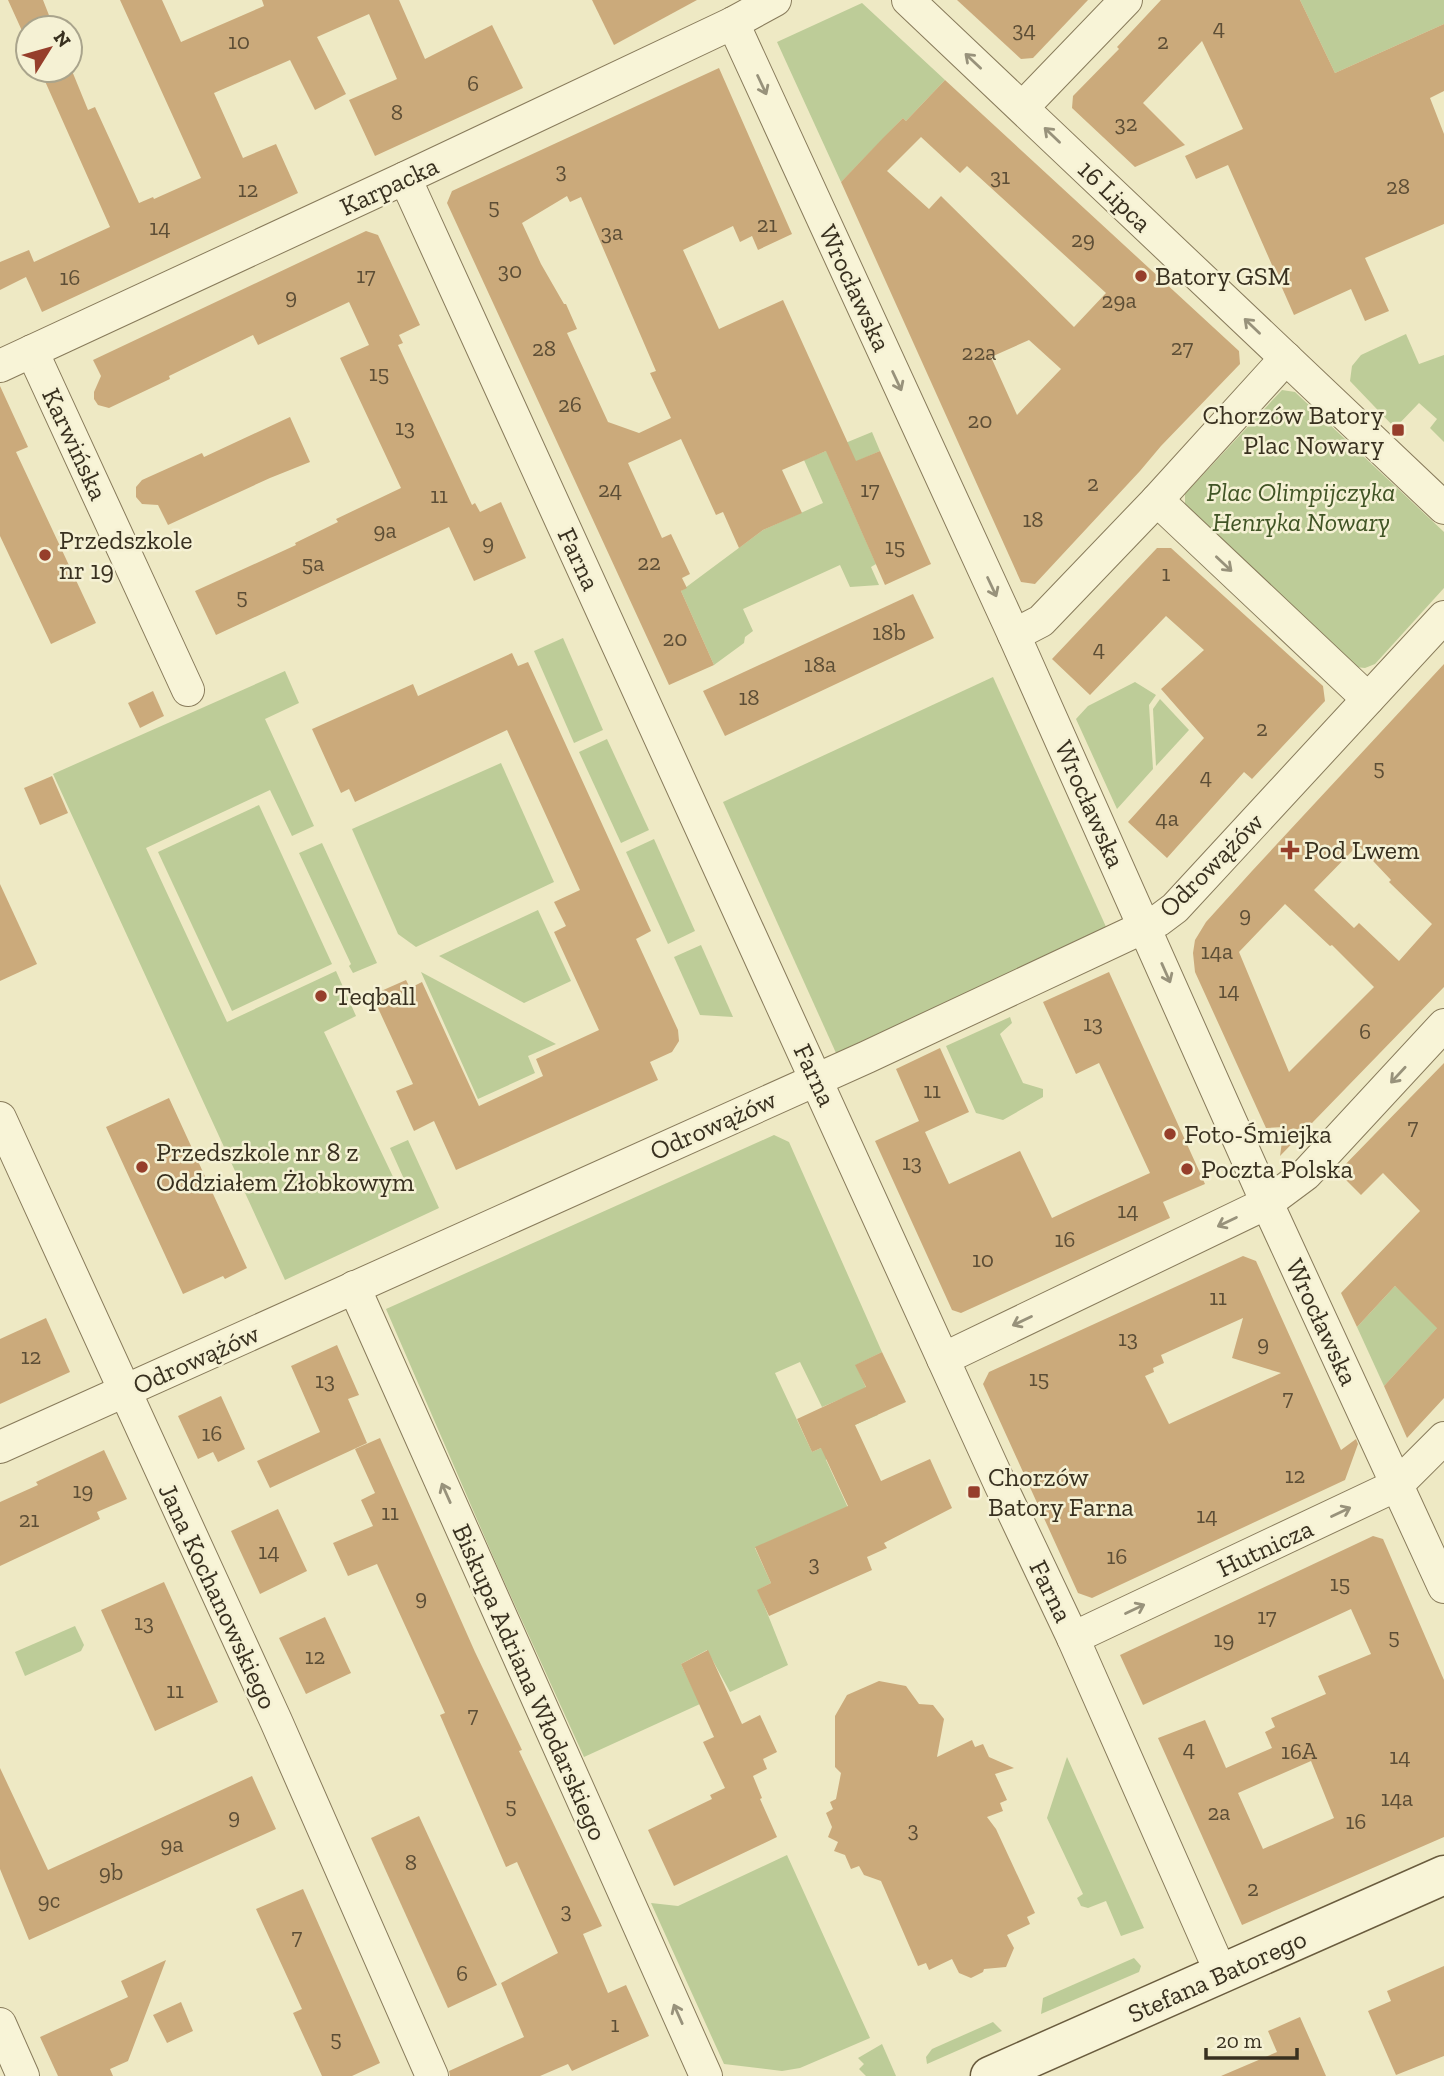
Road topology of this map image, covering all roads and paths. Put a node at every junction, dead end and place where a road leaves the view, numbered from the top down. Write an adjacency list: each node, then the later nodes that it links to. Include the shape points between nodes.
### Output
1 (775, 0): 4 (street, Karpacka)
2 (908, 0): 5 (street, 16 Lipca, one-way to 2)
3 (1126, 0): 5 (street)
4 (733, 23): 6 (street, Karpacka); 13 (street, Wrocławska, one-way to 13)
5 (1023, 107): 8 (street, 16 Lipca, one-way to 5)
6 (405, 178): 7 (street, Karpacka); 18 (street, Farna)
7 (32, 351): 9 (street, Karpacka); 14 (street, Karwińska)
8 (1286, 358): 10 (street); 11 (street, 16 Lipca)
9 (0, 366)
10 (1157, 500): 13 (street, via 1041,621); 15 (street, one-way to 15)
11 (1444, 508)
12 (1444, 617): 15 (street, Odrowążów)
13 (1014, 635): 16 (street, Wrocławska)
14 (188, 690)
15 (1368, 699): 16 (street, Odrowążów, via 1175,908)
16 (1146, 928): 18 (street, Odrowążów); 20 (street, Wrocławska, one-way to 20)
17 (1444, 1025): 20 (street, one-way to 20, via 1306,1174)
18 (816, 1079): 21 (street, Odrowążów); 22 (street, Farna)
19 (0, 1118): 23 (street, Jana Kochanowskiego)
20 (1267, 1203): 22 (street, one-way to 22); 26 (street, Wrocławska)
21 (354, 1287): 23 (street, Odrowążów); 34 (street, Biskupa Adriana Włodarskiego, one-way to 21)
22 (943, 1359): 28 (street, Farna)
23 (124, 1392): 25 (street, Odrowążów); 33 (street, Jana Kochanowskiego, via 276,1721)
24 (1444, 1438): 26 (street, Hutnicza)
25 (0, 1447)
26 (1397, 1485): 27 (street, Wrocławska); 28 (street, Hutnicza, one-way to 26)
27 (1444, 1587)
28 (1073, 1638): 30 (street, Farna)
29 (1444, 1875): 30 (street, Stefana Batorego)
30 (1221, 1973): 35 (street, Stefana Batorego)
31 (0, 2024): 32 (street)
32 (23, 2076)
33 (432, 2076)
34 (706, 2076)
35 (990, 2076)

